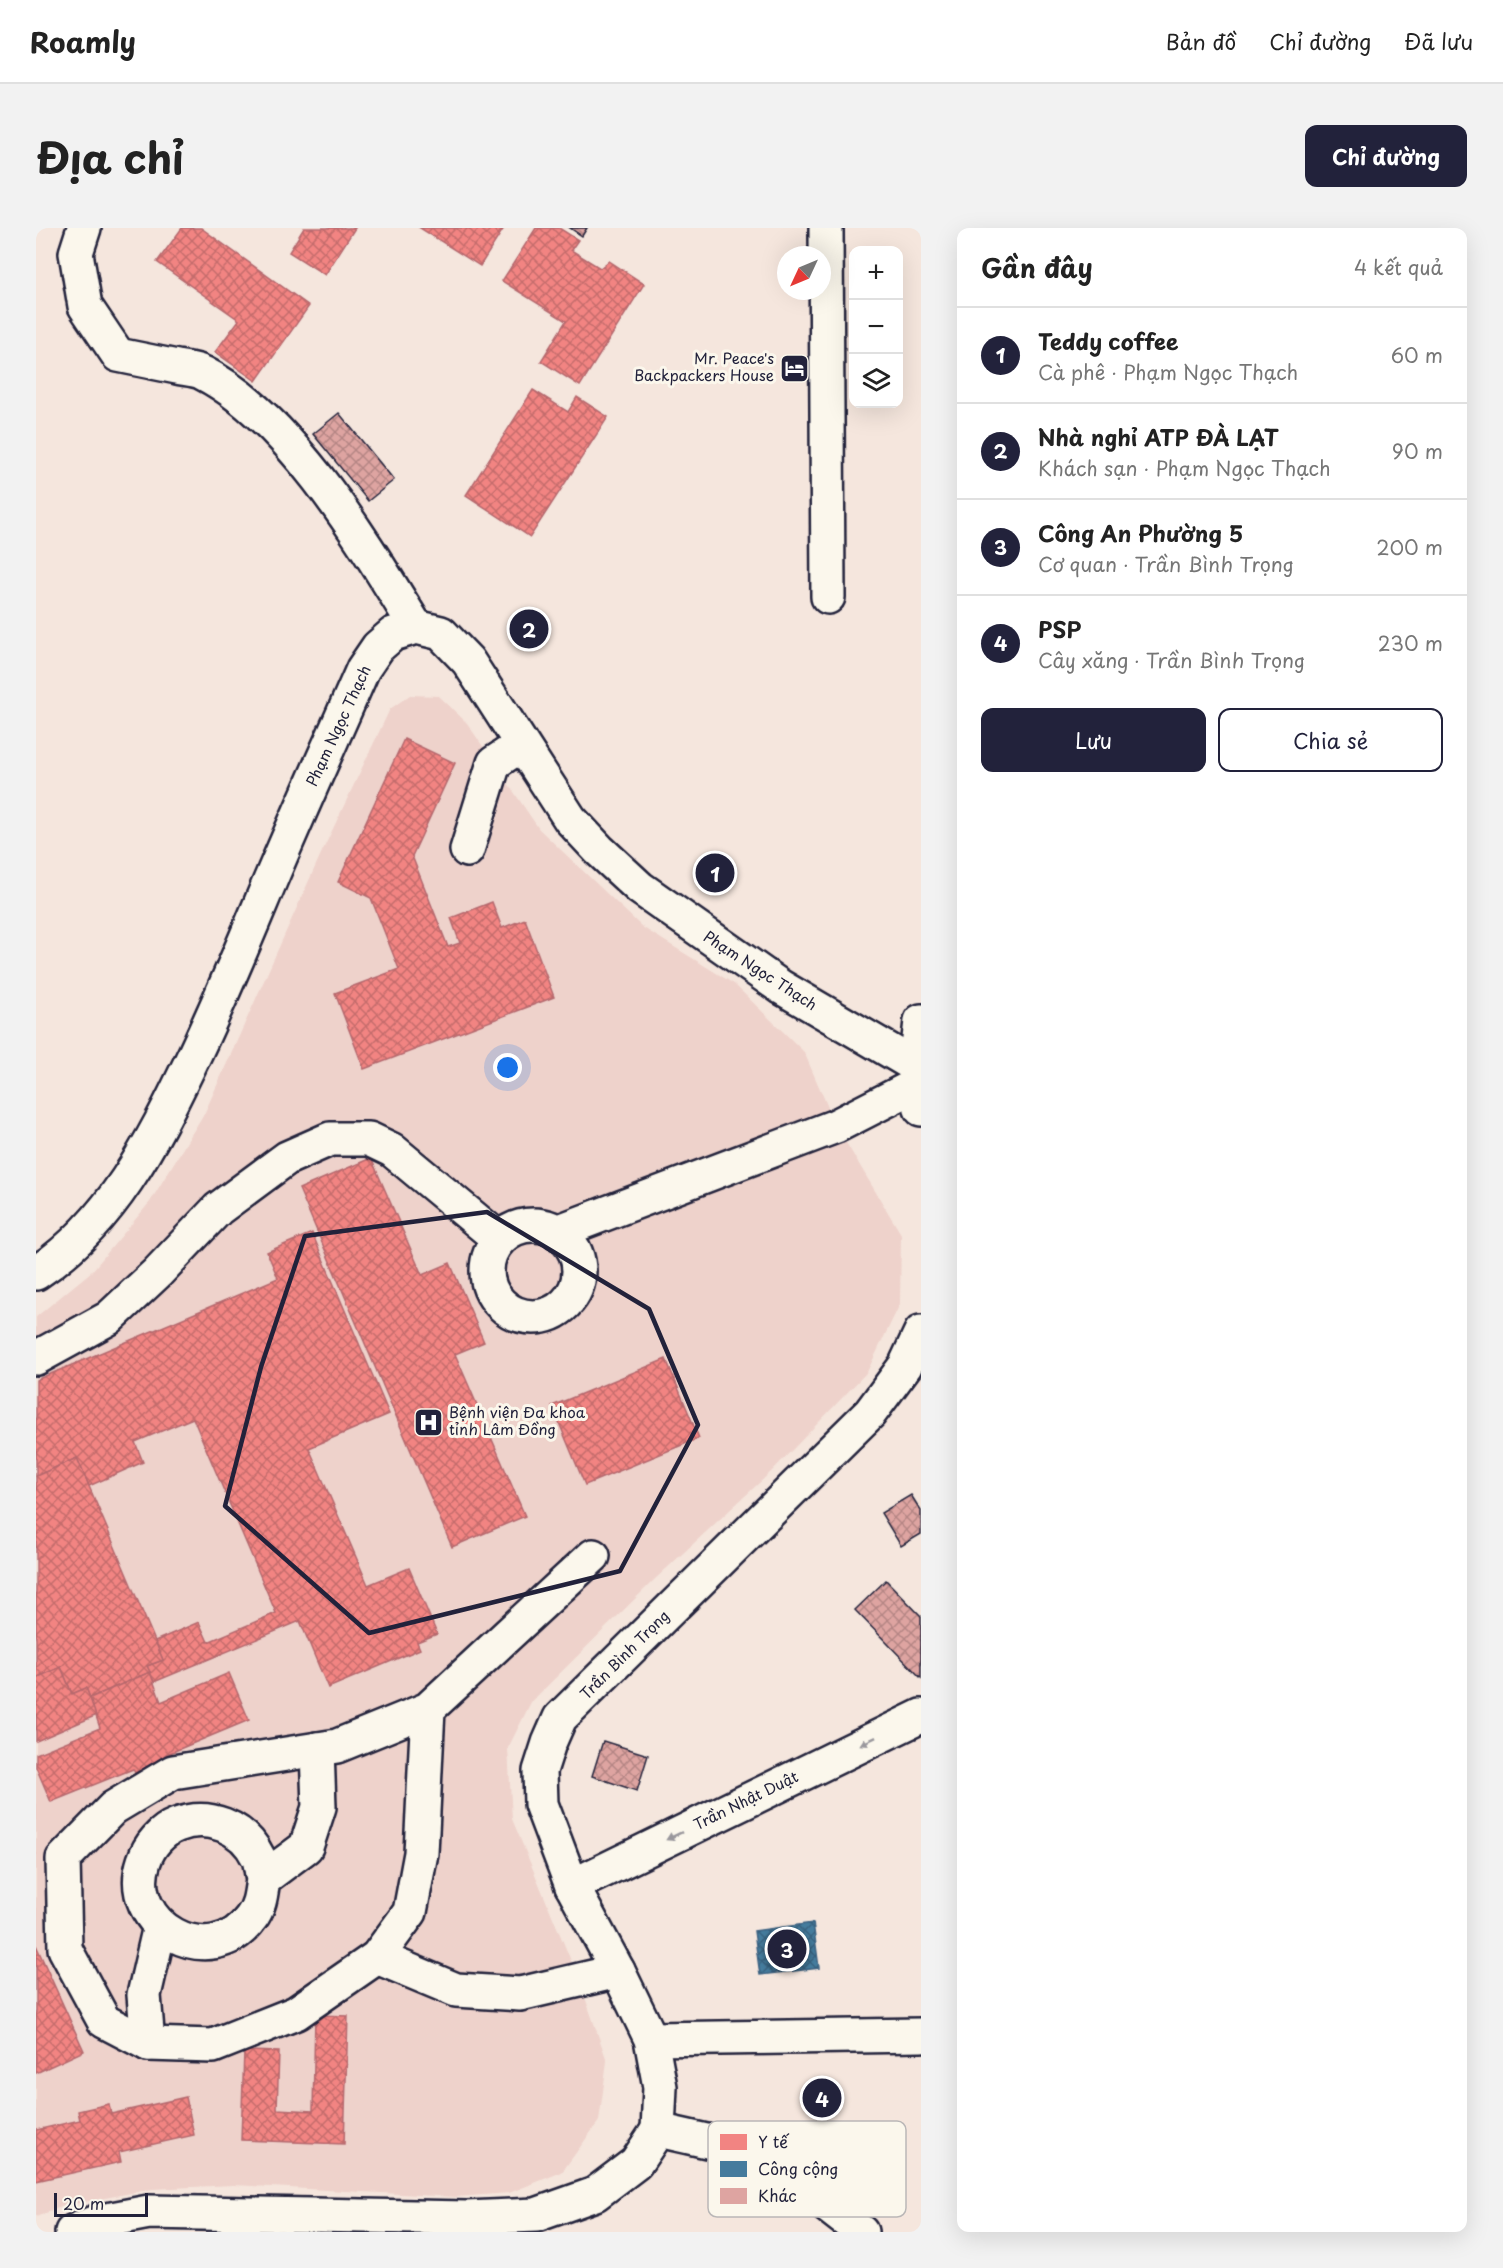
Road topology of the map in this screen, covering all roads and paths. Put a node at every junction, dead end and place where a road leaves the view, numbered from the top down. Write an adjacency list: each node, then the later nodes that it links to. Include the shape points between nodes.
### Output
1 (84, 228): 4 (street, via 76,253 85,306 118,355 202,372 248,403 329,494)
2 (826, 228): 3 (street)
3 (828, 597)
4 (416, 627): 5 (street, Phạm Ngọc Thạch, via 441,633 468,661); 11 (street, Phạm Ngọc Thạch, via 393,634 363,669 218,1006 161,1126 121,1190 83,1237)
5 (521, 745): 6 (street, via 494,763); 8 (street, Phạm Ngọc Thạch, via 570,819 640,888)
6 (467, 850)
7 (921, 1021): 8 (street)
8 (919, 1090): 9 (street, via 836,1126)
9 (557, 1232): 10 (street, via 526,1225); 10 (street, via 576,1255 578,1284 561,1308 534,1317 506,1309 488,1283 486,1267)
10 (499, 1239): 13 (street, via 392,1150 369,1139 330,1139 287,1158 218,1209 109,1318)
11 (36, 1274)
12 (921, 1332): 19 (street, Trần Bình Trọng, via 905,1366 870,1413 560,1718 540,1771 541,1804)
13 (36, 1358)
14 (593, 1556): 15 (street)
15 (428, 1710): 17 (street, via 337,1746); 21 (street, via 421,1853 410,1912)
16 (921, 1716): 19 (street, Trần Nhật Duật, one-way to 19)
17 (316, 1749): 18 (street, via 320,1807 306,1847); 25 (street, via 173,1772 113,1808 63,1859 65,1949 104,2021)
18 (263, 1879): 20 (street, via 260,1899 251,1918 237,1932 218,1941 198,1943 177,1938); 20 (street, via 259,1859 248,1841 232,1828 194,1820 175,1826 159,1837 140,1872 147,1910)
19 (572, 1886): 22 (street, Trần Bình Trọng)
20 (160, 1926): 25 (street, via 144,1995)
21 (377, 1957): 22 (street, via 456,1990 520,1994); 25 (street, via 296,2013 213,2046)
22 (618, 1971): 24 (street, Trần Bình Trọng)
23 (921, 2035): 24 (street)
24 (651, 2039): 26 (street, Trần Bình Trọng, via 660,2087)
25 (148, 2044)
26 (658, 2130): 27 (street); 29 (street, via 636,2163 595,2194 536,2215)
27 (708, 2141)
28 (842, 2217): 31 (street)
29 (462, 2225): 30 (street, via 149,2212 96,2222)
30 (72, 2232)
31 (861, 2232)

